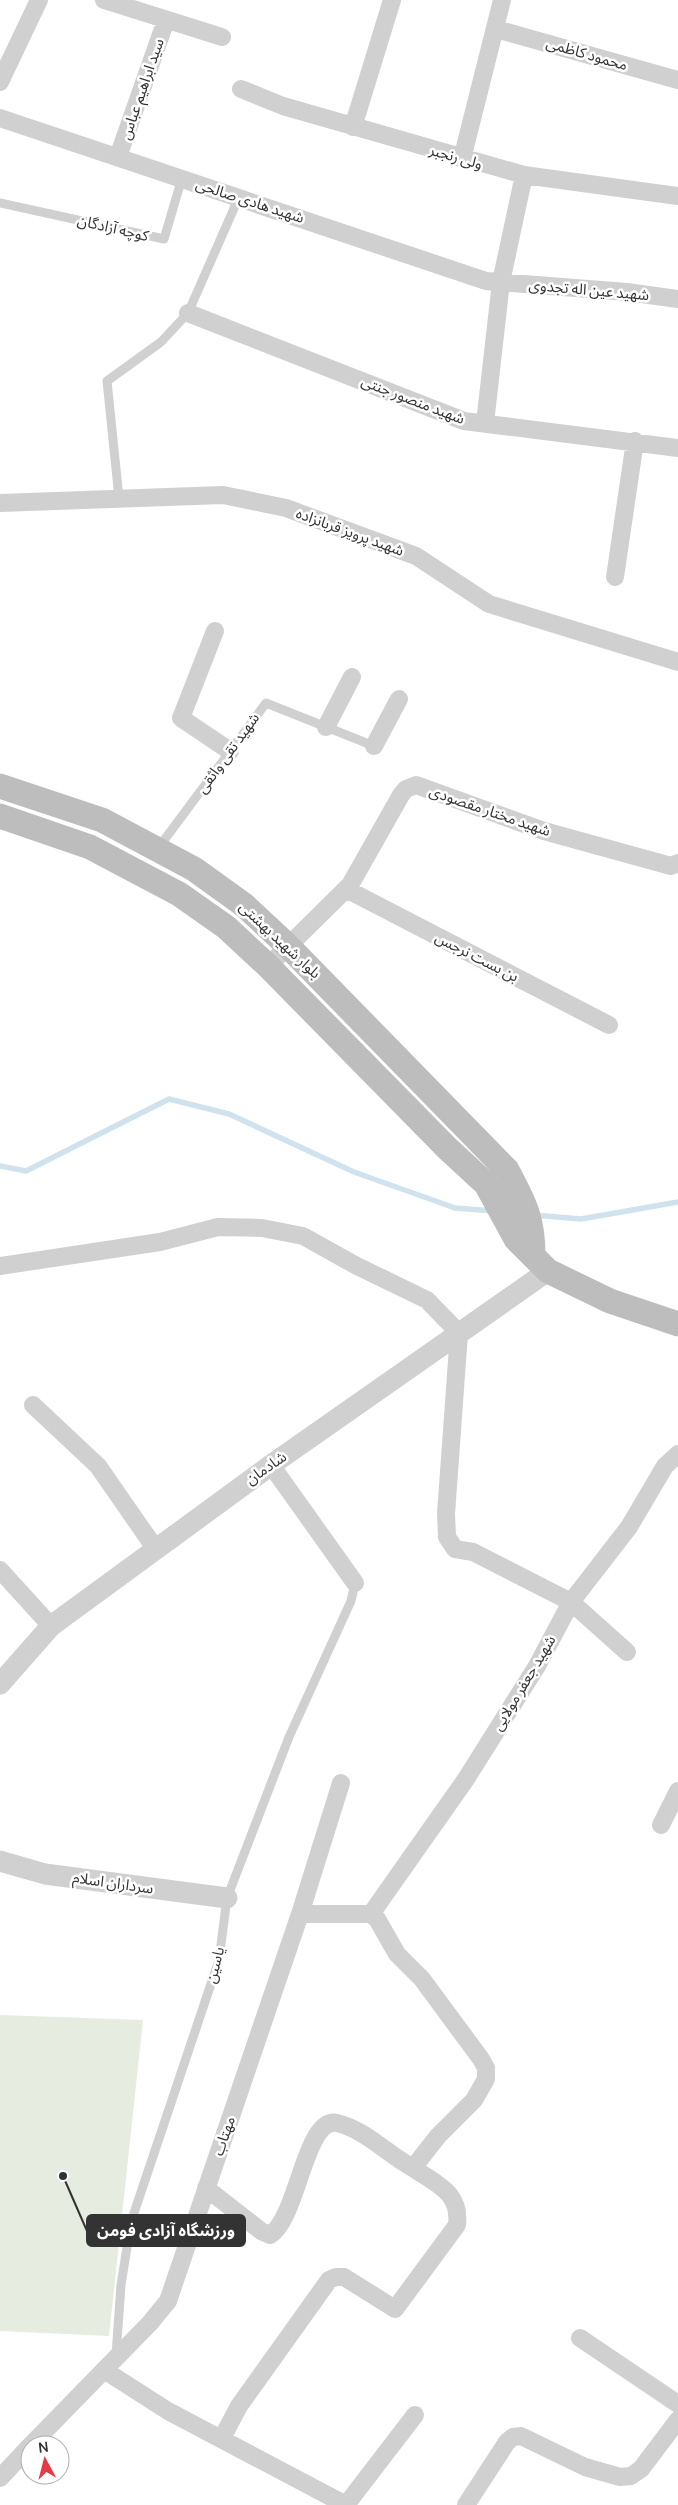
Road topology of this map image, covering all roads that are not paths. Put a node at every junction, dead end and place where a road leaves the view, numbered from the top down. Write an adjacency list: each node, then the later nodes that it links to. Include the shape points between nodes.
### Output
1 (39, 0): 8 (street)
2 (104, 0): 5 (street)
3 (392, 0): 12 (street)
4 (502, 0): 6 (street)
5 (166, 20): 7 (street); 13 (street, سید ابراهیم عباس)
6 (496, 29): 9 (street, محمود کاظمی); 14 (street)
7 (222, 37)
8 (2, 74)
9 (678, 80)
10 (241, 89): 12 (street, ولی رنجبر, via 283,106)
11 (0, 118): 13 (street, شهید هادی صالحی)
12 (354, 127): 14 (street, ولی رنجبر)
13 (118, 157): 16 (street, شهید هادی صالحی)
14 (462, 159): 15 (street, ولی رنجبر)
15 (524, 176): 17 (street, ولی رنجبر); 20 (street)
16 (182, 178): 18 (street, شهید هادی صالحی); 19 (lane, کوچه آزادگان, via 164,239)
17 (678, 196)
18 (239, 197): 20 (street, شهید هادی صالحی, via 486,281); 22 (lane)
19 (0, 203)
20 (501, 282): 21 (street, شهید عین اله تجدوی); 23 (street)
21 (678, 299)
22 (188, 313): 23 (street, شهید منصور جنتی, via 464,421); 26 (lane, via 161,342 107,381)
23 (484, 423): 24 (street, شهید منصور جنتی)
24 (635, 441): 25 (street, شهید منصور جنتی); 28 (street)
25 (678, 448)
26 (118, 498): 27 (street, شهید پرویز قربانزاده); 30 (street, شهید پرویز قربانزاده, via 223,495 286,508 416,556 489,604)
27 (0, 503)
28 (615, 577)
29 (215, 631): 35 (street, via 181,718)
30 (678, 662)
31 (352, 677): 33 (street)
32 (399, 699): 34 (street)
33 (326, 727): 34 (lane, شهید تقی واثقی); 35 (lane, شهید تقی واثقی, via 266,703)
34 (374, 746)
35 (230, 751): 38 (lane, شهید تقی واثقی)
36 (0, 786): 38 (main road, بلوار شهید بهشتی, via 102,820)
37 (0, 816): 42 (main road, بلوار شهید بهشتی, via 90,847 179,894 226,927)
38 (157, 850): 41 (main road, بلوار شهید بهشتی, via 194,869 244,904)
39 (678, 863): 40 (street, شهید مختار مقصودی, via 671,866 544,831 416,785 401,795)
40 (346, 890): 41 (street, شهید مختار مقصودی); 43 (street, بن بست نرجس)
41 (288, 946): 42 (street, شهید مختار مقصودی); 44 (main road, بلوار شهید بهشتی, via 507,1170 522,1200)
42 (268, 966): 44 (main road, بلوار شهید بهشتی, via 486,1184)
43 (609, 1025)
44 (533, 1249): 46 (main road, via 610,1301); 47 (street, شادمان)
45 (0, 1266): 47 (street, via 160,1242 218,1227 262,1228 303,1236 427,1300)
46 (678, 1324)
47 (459, 1333): 50 (street, شادمان); 54 (street, via 447,1537 455,1549 473,1552)
48 (33, 1405): 51 (street, via 98,1466)
49 (678, 1454): 54 (street, شهید جعفر مولایی, via 665,1466 629,1527)
50 (271, 1465): 51 (street, شادمان); 53 (street)
51 (154, 1548): 55 (street, شادمان)
52 (0, 1570): 55 (street)
53 (355, 1583): 62 (lane, یاسین, via 351,1600 290,1737)
54 (571, 1602): 56 (street); 64 (street, شهید جعفر مولایی, via 537,1666 466,1779)
55 (51, 1626): 57 (street, شادمان)
56 (627, 1652)
57 (0, 1684)
58 (341, 1783): 63 (street, مهتاب)
59 (678, 1791): 60 (street)
60 (661, 1825)
61 (0, 1862): 62 (street, سرداران اسلام, via 45,1874)
62 (227, 1898): 68 (lane, یاسین, via 219,1960 131,2222)
63 (300, 1914): 64 (street); 66 (street, مهتاب)
64 (371, 1914): 65 (street, via 397,1954 422,1979 486,2068 486,2078 474,2100 438,2136)
65 (413, 2168): 66 (street, via 371,2139 336,2123 325,2124 319,2129 303,2166 291,2205 278,2230 270,2235); 73 (street, via 452,2196 458,2214 457,2225 395,2309 344,2277 329,2280 239,2406)
66 (206, 2188): 68 (street, مهتاب, via 168,2301)
67 (580, 2338): 69 (street)
68 (110, 2364): 72 (street, مهتاب); 73 (street, via 168,2411)
69 (678, 2404)
70 (415, 2415): 76 (street)
71 (678, 2420): 77 (street, via 641,2469 631,2476 620,2477 585,2467 522,2436 513,2437)
72 (41, 2435)
73 (222, 2438): 76 (street)
74 (20, 2457): 75 (street, مهتاب)
75 (0, 2478)
76 (346, 2505)
77 (466, 2505)

